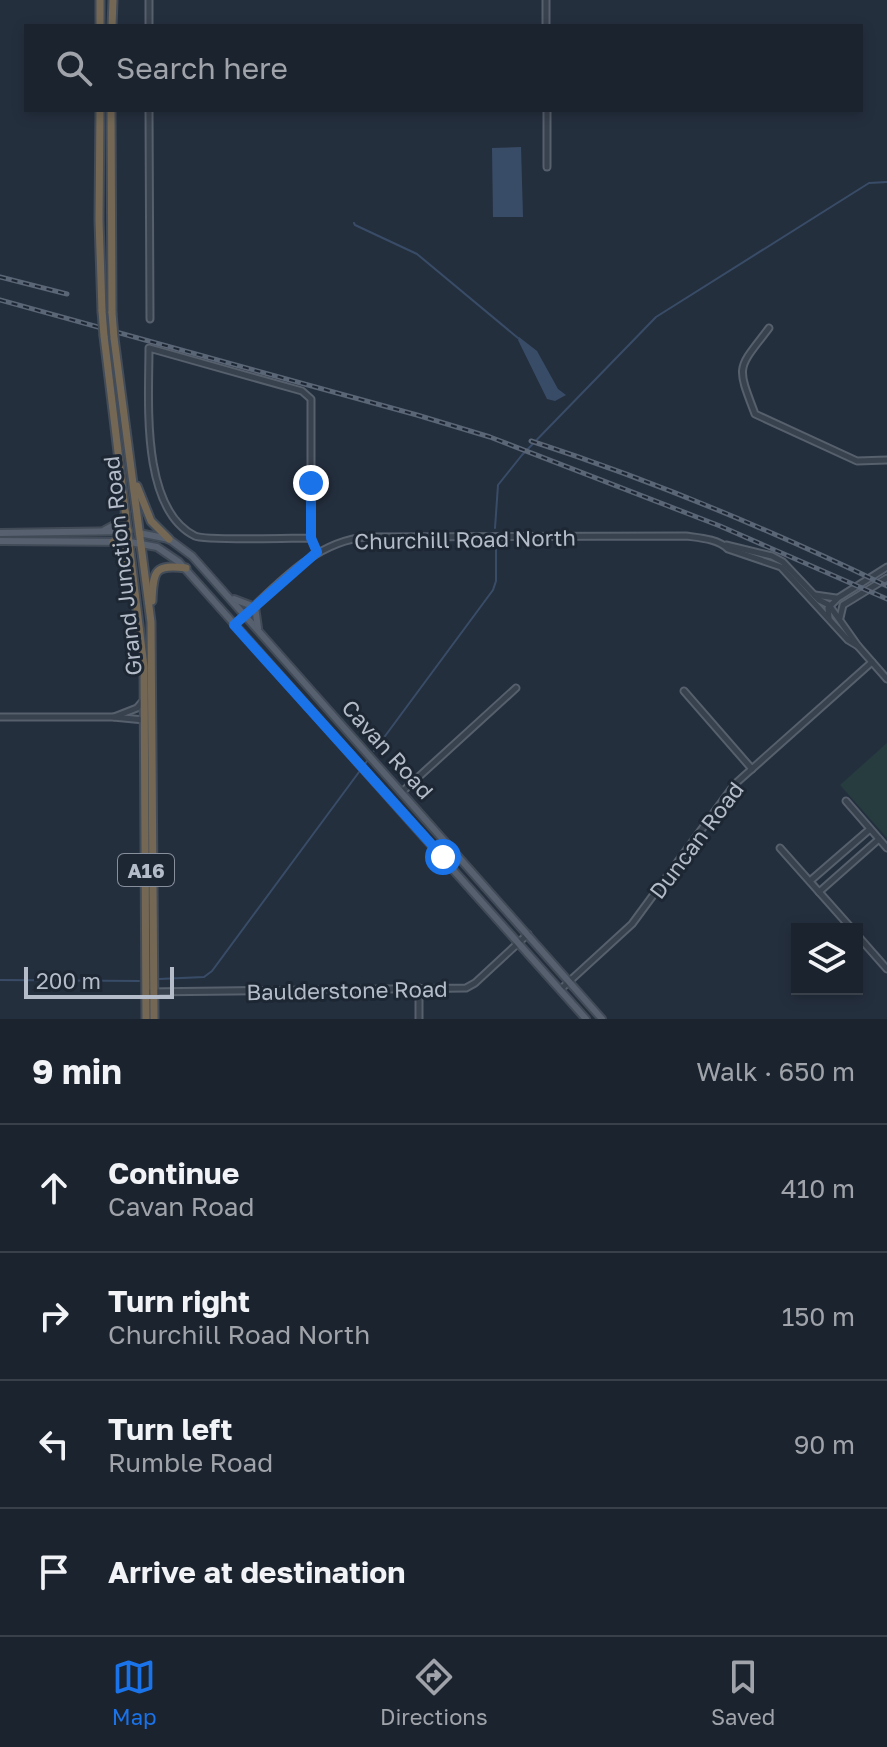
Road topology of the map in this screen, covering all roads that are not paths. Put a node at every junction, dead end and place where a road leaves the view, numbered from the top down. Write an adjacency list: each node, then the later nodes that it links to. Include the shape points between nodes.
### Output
1 (100, 0): 5 (highway)
2 (113, 0): 6 (highway)
3 (149, 0): 7 (street)
4 (546, 0): 8 (street)
5 (100, 24)
6 (112, 24)
7 (149, 24)
8 (546, 24)
9 (100, 112): 18 (highway, Grand Junction Road / A16, bridge, via 102,311)
10 (111, 112): 17 (highway, Grand Junction Road / A16, bridge, via 112,313)
11 (149, 112): 14 (street)
12 (547, 112): 13 (street)
13 (547, 167)
14 (150, 319)
15 (769, 328): 16 (street, via 743,361 741,377 755,414 857,461)
16 (887, 460)
17 (131, 464): 22 (highway, Grand Junction Road / A16); 24 (highway, via 151,521)
18 (126, 513): 19 (highway, Grand Junction Road / A16); 20 (main road)
19 (129, 531): 20 (main road); 22 (highway, Cavan Road); 27 (highway, Grand Junction Road / A16)
20 (98, 532): 21 (main road)
21 (0, 533)
22 (139, 533): 24 (main road, Cavan Road); 28 (highway, Grand Junction Road / A16)
23 (311, 538): 23 (street, via 311,399 302,391 149,348 152,453 160,493 178,524 197,537); 30 (street)
24 (169, 539): 35 (main road, Cavan Road)
25 (0, 541): 26 (main road, Cavan Road)
26 (113, 542): 27 (main road, Cavan Road); 37 (highway, via 125,555)
27 (130, 542): 28 (main road, Cavan Road); 37 (highway, Grand Junction Road / A16)
28 (141, 544): 32 (main road, Cavan Road, via 165,551); 43 (highway, Grand Junction Road / A16)
29 (725, 545): 30 (street, Churchill Road North, via 686,536 358,538); 34 (street, Churchill Road North, via 776,558); 41 (street, Churchill Road North, via 781,567)
30 (317, 552): 39 (street, Churchill Road North)
31 (887, 567): 36 (street)
32 (186, 568): 43 (highway, via 166,565 154,576); 44 (main road, Cavan Road)
33 (887, 578): 42 (street, via 843,605)
34 (814, 594): 36 (street); 38 (street, Churchill Road North)
35 (227, 596): 39 (main road); 40 (main road, Cavan Road)
36 (838, 598): 38 (street)
37 (137, 601): 51 (highway, Grand Junction Road / A16)
38 (829, 605): 41 (street); 42 (street, Churchill Road North)
39 (255, 607): 40 (street, Churchill Road North); 45 (main road)
40 (245, 615): 44 (street, Churchill Road North); 45 (main road, Cavan Road)
41 (829, 619): 46 (street, Churchill Road North)
42 (840, 619): 46 (street, Churchill Road North)
43 (151, 622): 54 (highway, Grand Junction Road / A16)
44 (234, 625): 67 (main road, Cavan Road)
45 (259, 631): 56 (main road, Cavan Road)
46 (858, 646): 47 (street, Churchill Road North)
47 (872, 662): 48 (street, Churchill Road North); 55 (street, Duncan Road)
48 (887, 679)
49 (516, 688): 56 (street)
50 (684, 691): 55 (street)
51 (145, 698): 53 (street, via 137,708); 54 (highway, Grand Junction Road / A16)
52 (0, 717): 53 (street)
53 (113, 717): 54 (street)
54 (149, 720): 72 (highway, Grand Junction Road / A16)
55 (752, 769): 69 (street, Duncan Road, via 732,788 632,924)
56 (402, 792): 65 (main road, Cavan Road)
57 (846, 801): 58 (street)
58 (870, 829): 59 (street); 62 (street)
59 (879, 839): 61 (street); 63 (street)
60 (780, 848): 62 (street)
61 (887, 848)
62 (810, 881): 63 (street)
63 (819, 892): 64 (street)
64 (847, 923)
65 (528, 934): 67 (street, Baulderstone Road); 69 (main road, Cavan Road)
66 (863, 942): 68 (street)
67 (519, 943): 70 (street, Baulderstone Road, via 470,986); 71 (main road, Cavan Road)
68 (887, 969)
69 (569, 981): 71 (street, Duncan Road); 77 (main road, Cavan Road)
70 (419, 988): 72 (street, Baulderstone Road); 75 (street)
71 (561, 989): 76 (main road, Cavan Road)
72 (150, 992): 73 (highway, Grand Junction Road / A16); 74 (highway, Grand Junction Road / A16)
73 (146, 1019)
74 (154, 1019)
75 (419, 1019)
76 (586, 1019)
77 (602, 1019)

